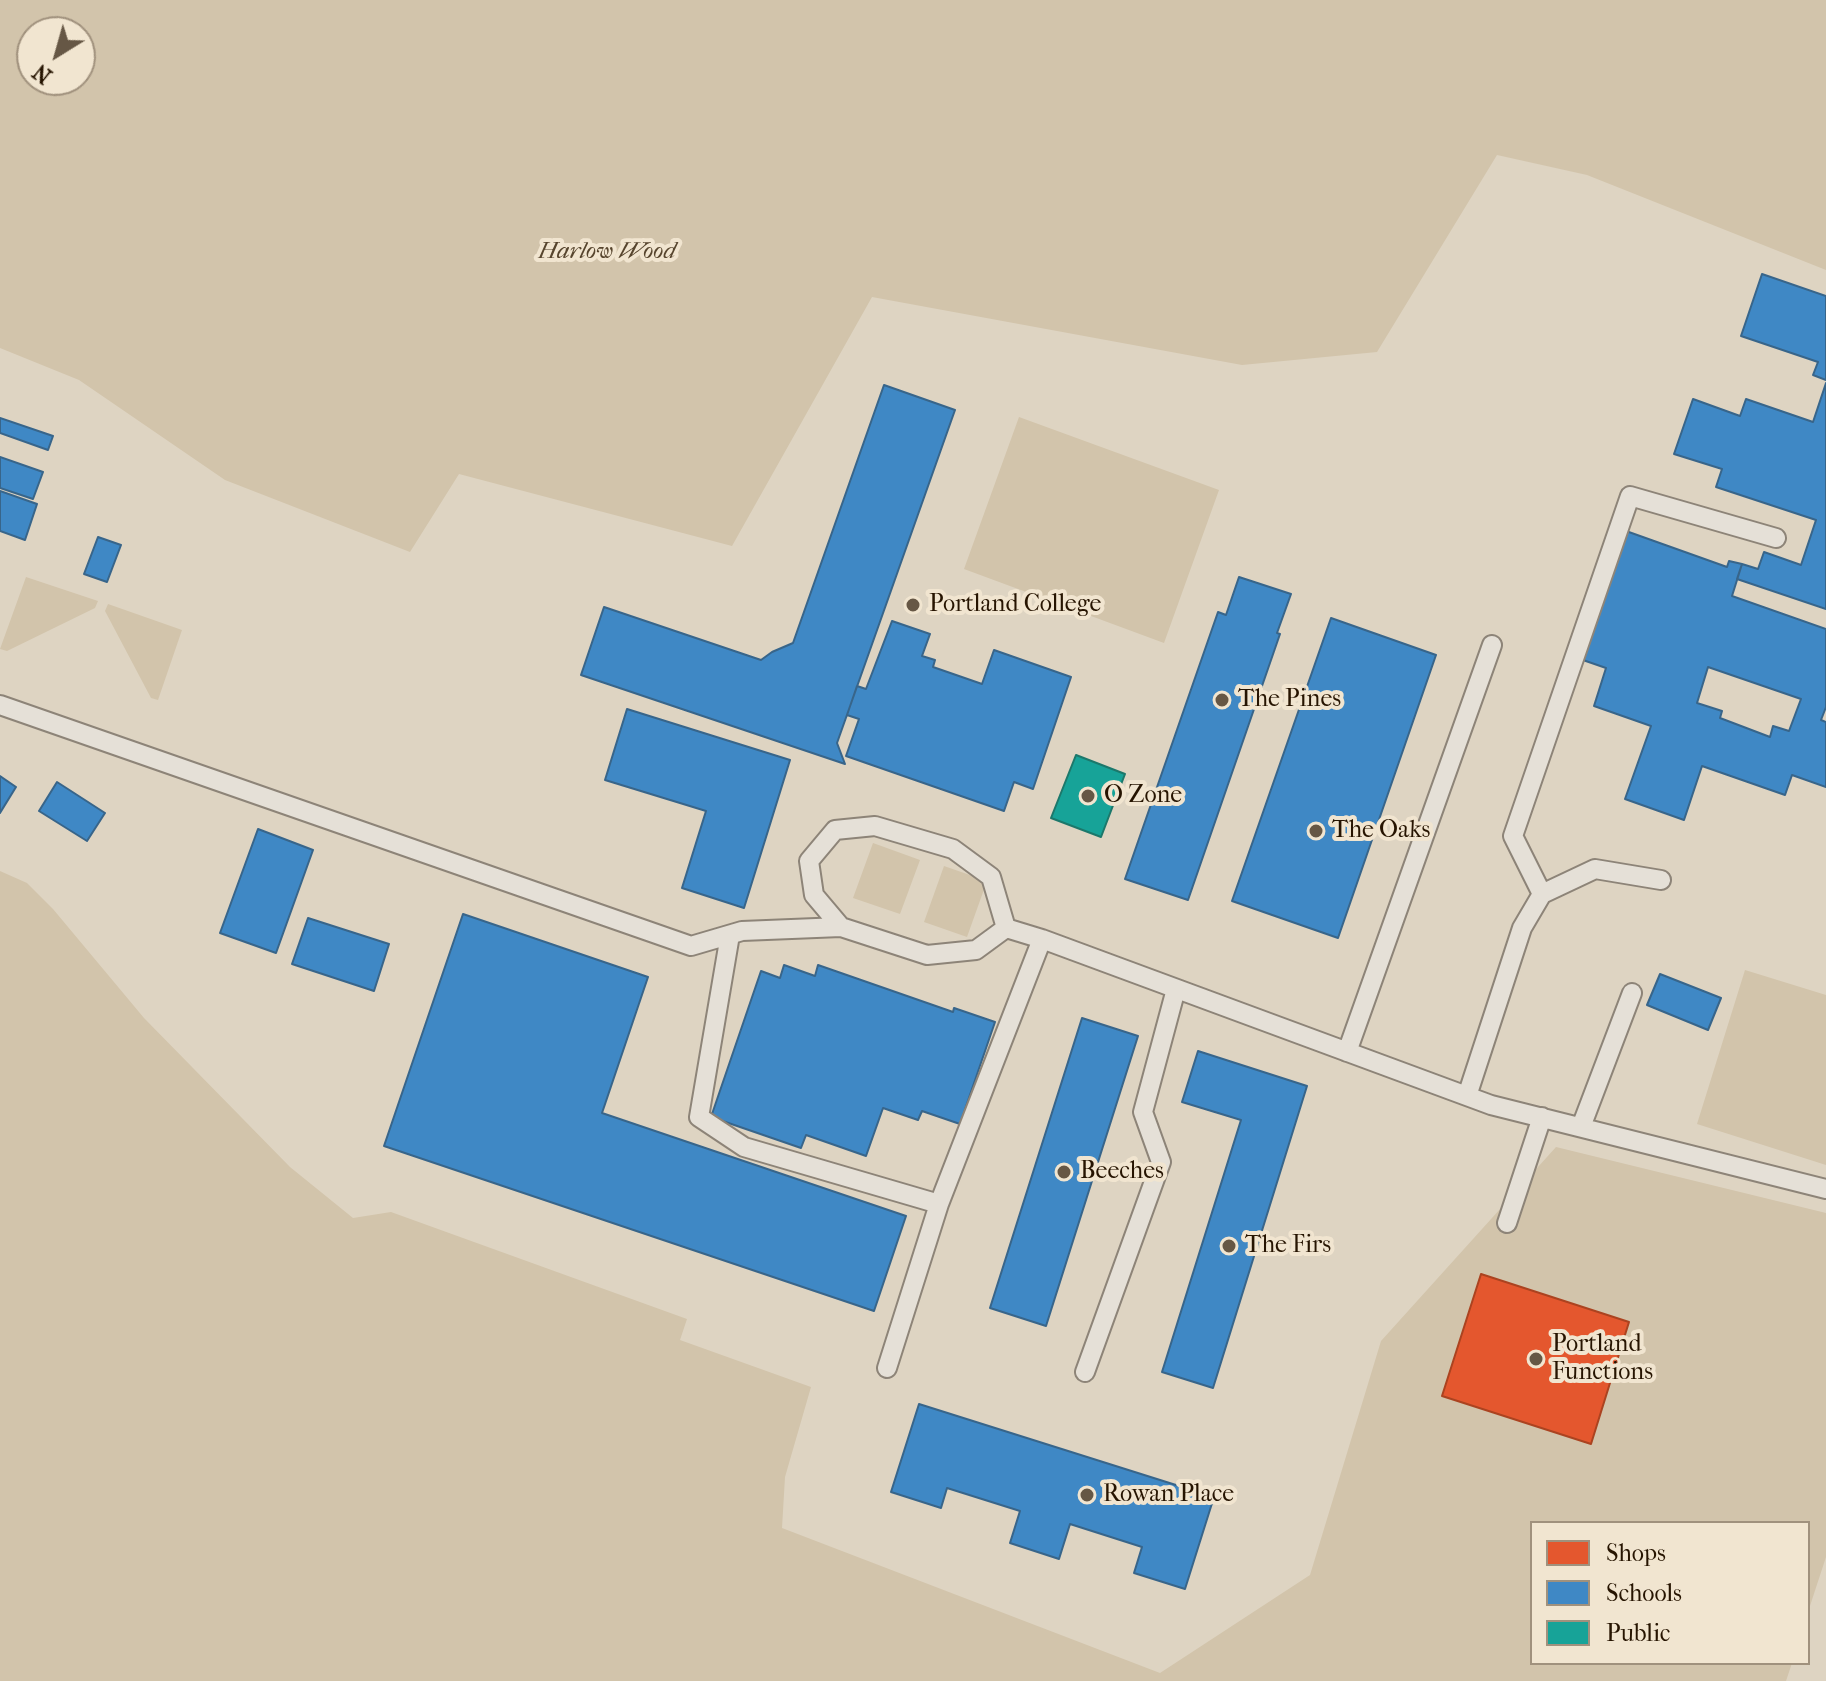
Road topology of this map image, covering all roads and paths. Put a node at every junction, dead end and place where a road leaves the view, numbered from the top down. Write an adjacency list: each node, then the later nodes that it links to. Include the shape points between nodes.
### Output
1 (1776, 538): 5 (lane, via 1630,496 1513,836)
2 (1492, 645): 12 (lane)
3 (0, 705): 8 (lane, via 691,946)
4 (1661, 880): 5 (lane, via 1595,869)
5 (1542, 894): 13 (lane, via 1522,928)
6 (841, 927): 7 (lane, via 927,955 976,950); 7 (lane, via 814,895 809,861 835,830 875,826 953,849 991,877); 8 (lane)
7 (1006, 928): 9 (lane)
8 (730, 935): 17 (lane, via 699,1117 744,1147)
9 (1042, 939): 10 (lane); 17 (lane)
10 (1176, 989): 12 (lane); 20 (lane, via 1143,1112 1161,1162)
11 (1632, 993): 15 (lane)
12 (1347, 1052): 13 (lane)
13 (1467, 1096): 14 (lane)
14 (1542, 1117): 15 (lane); 18 (lane)
15 (1581, 1127): 16 (lane)
16 (1826, 1189)
17 (939, 1204): 19 (lane)
18 (1507, 1223)
19 (887, 1368)
20 (1085, 1372)

